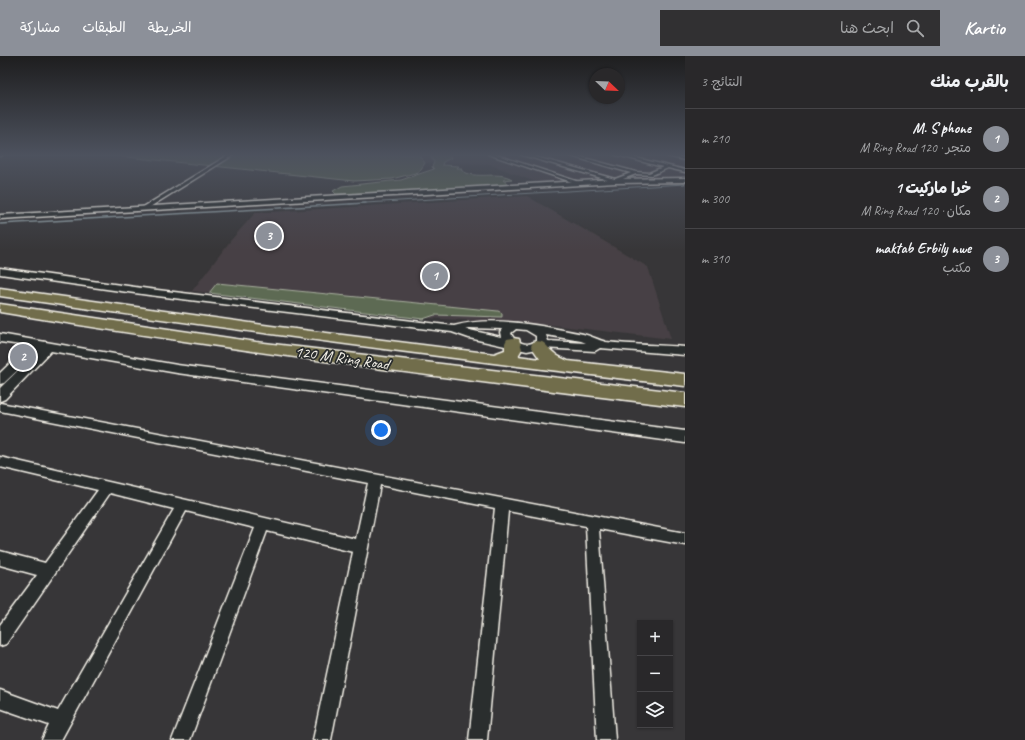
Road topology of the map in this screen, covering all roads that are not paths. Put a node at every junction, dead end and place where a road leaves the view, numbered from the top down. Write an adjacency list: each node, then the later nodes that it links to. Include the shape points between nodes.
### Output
1 (181, 186): 3 (street)
2 (531, 186): 3 (street)
3 (143, 209): 4 (street)
4 (0, 217)
5 (0, 271): 9 (street)
6 (0, 292): 15 (highway, 120 M Ring Road, via 271,331)
7 (0, 308): 20 (highway, 120 M Ring Road, via 160,334)
8 (513, 326): 9 (street, via 468,325); 11 (street, via 524,326); 12 (street, via 505,332)
9 (454, 329): 12 (street, via 469,335)
10 (0, 338): 13 (street)
11 (538, 340): 12 (street, via 529,348); 14 (street, via 586,347 604,345); 16 (highway, via 548,357)
12 (512, 343): 15 (highway, via 514,349 511,354)
13 (42, 346): 17 (street); 19 (street); 22 (street, via 178,370)
14 (685, 351)
15 (494, 359): 16 (highway, 120 M Ring Road)
16 (567, 368): 18 (highway, 120 M Ring Road)
17 (0, 380)
18 (685, 380)
19 (0, 396)
20 (685, 400)
21 (0, 407): 24 (street)
22 (685, 437)
23 (0, 462): 25 (street)
24 (375, 478): 26 (street); 31 (street)
25 (108, 487): 27 (street); 33 (street)
26 (502, 503): 28 (street); 40 (street)
27 (183, 505): 29 (street); 36 (street)
28 (592, 521): 30 (street); 41 (street)
29 (263, 523): 31 (street); 38 (street)
30 (685, 539)
31 (362, 546): 39 (street)
32 (0, 558): 33 (street)
33 (48, 571): 34 (street)
34 (0, 638)
35 (0, 699): 36 (street)
36 (62, 721): 37 (street)
37 (51, 740)
38 (180, 740)
39 (322, 740)
40 (478, 740)
41 (606, 740)

